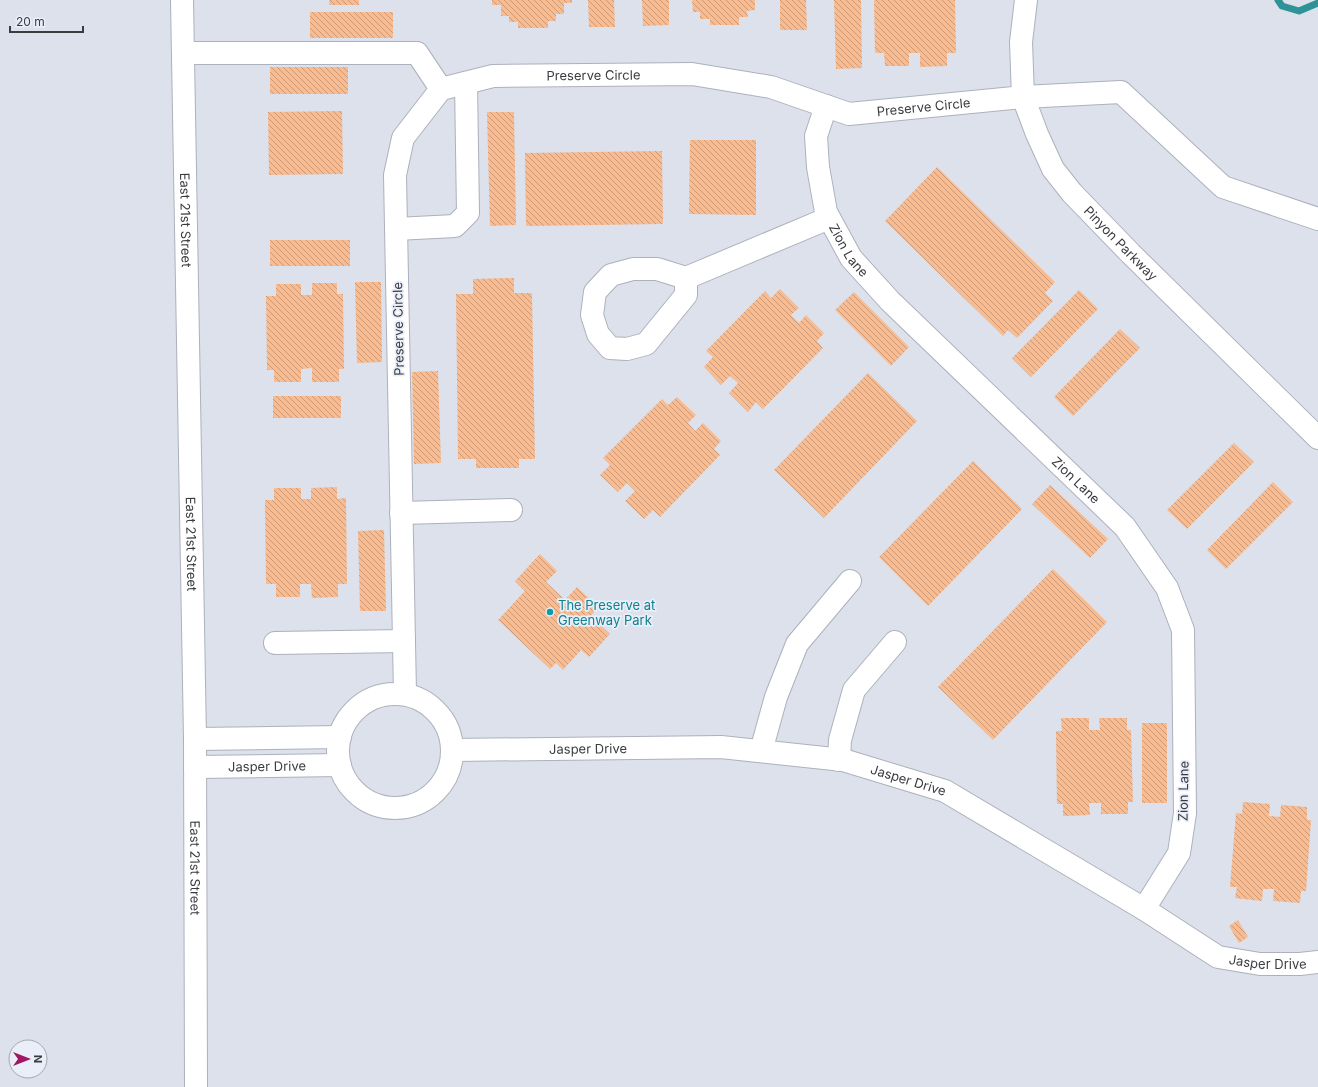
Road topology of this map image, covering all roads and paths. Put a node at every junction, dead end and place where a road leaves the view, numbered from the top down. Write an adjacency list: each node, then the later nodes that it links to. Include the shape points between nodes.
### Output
1 (182, 0): 3 (street, East 21st Street)
2 (1026, 0): 6 (street, Pinyon Parkway, via 1021,42)
3 (183, 54): 5 (street, via 417,53); 21 (street, East 21st Street)
4 (466, 83): 5 (street, Preserve Circle); 7 (street, Preserve Circle, via 493,76 692,74 771,87); 10 (street, via 468,213 455,226)
5 (441, 89): 10 (street, Preserve Circle, via 402,138 395,175)
6 (1023, 97): 7 (street, Preserve Circle, via 849,114); 9 (street, Preserve Circle, via 1121,92 1223,187); 12 (street, Pinyon Parkway, via 1053,169 1072,193)
7 (826, 106): 8 (street, Zion Lane, via 816,136 818,167)
8 (829, 218): 11 (street); 27 (street, Zion Lane, via 851,258 890,301 1125,527 1167,588 1183,630 1185,813 1179,853)
9 (1318, 219)
10 (396, 228): 14 (street, Preserve Circle)
11 (686, 278): 11 (street, via 656,269 633,269 611,275 595,292 592,315 598,334 610,348 627,349 646,344 686,295)
12 (1318, 438)
13 (511, 510): 14 (street)
14 (401, 513): 16 (street, Preserve Circle)
15 (850, 581): 23 (street, via 797,644 776,697)
16 (404, 641): 18 (street); 19 (street, Preserve Circle)
17 (895, 642): 24 (street, via 854,690 840,740)
18 (275, 643)
19 (405, 694): 20 (street, via 388,694 371,699 357,708 346,721); 22 (street, via 424,701 439,714 449,731)
20 (340, 737): 21 (street); 25 (street)
21 (195, 739): 26 (street, East 21st Street)
22 (453, 750): 23 (street, Jasper Drive, via 721,746); 25 (street, via 450,768 442,785 428,798 412,806 394,809 375,805 359,796 347,782)
23 (761, 751): 24 (street, Jasper Drive)
24 (839, 760): 27 (street, Jasper Drive, via 945,791)
25 (340, 765): 26 (street, Jasper Drive)
26 (195, 767): 29 (street, East 21st Street)
27 (1144, 909): 28 (street, Jasper Drive, via 1218,957 1260,964)
28 (1318, 962)
29 (196, 1087)

